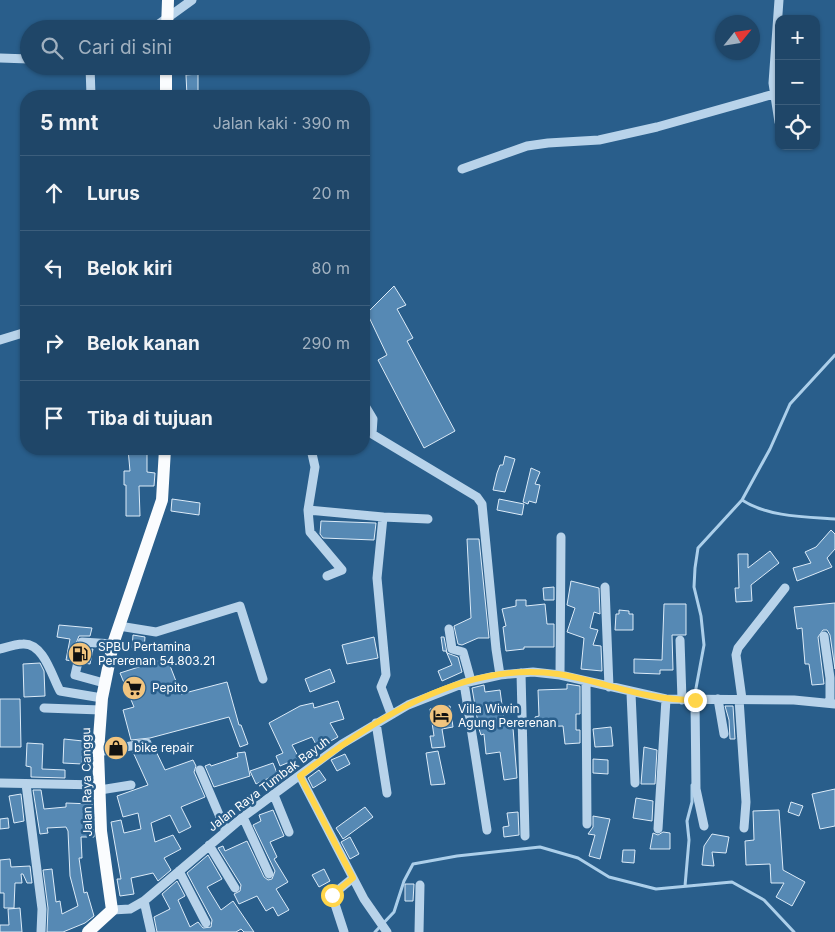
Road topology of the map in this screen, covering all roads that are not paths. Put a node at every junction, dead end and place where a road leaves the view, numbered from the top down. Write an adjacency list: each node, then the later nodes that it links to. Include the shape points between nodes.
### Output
1 (168, 0): 4 (main road)
2 (192, 0): 4 (street)
3 (779, 0): 13 (street)
4 (168, 16): 5 (street); 6 (main road)
5 (163, 20)
6 (168, 20)
7 (0, 58): 8 (street)
8 (20, 59)
9 (90, 75): 11 (street)
10 (166, 75): 12 (main road)
11 (91, 90)
12 (166, 90)
13 (774, 94): 14 (street); 15 (street, via 657,128 599,140 527,146)
14 (776, 105)
15 (462, 169)
16 (20, 334): 17 (street)
17 (0, 340)
18 (370, 413): 37 (street, via 373,418 372,434 476,497 482,504)
19 (165, 455): 28 (main road, Jalan Raya Canggu, via 162,500)
20 (312, 455): 21 (street, via 315,467)
21 (308, 510): 22 (street); 25 (street, via 310,532 342,570)
22 (383, 517): 23 (street); 52 (street, via 377,578 386,675 382,687)
23 (428, 519)
24 (561, 537): 38 (street)
25 (327, 576)
26 (605, 587): 43 (street)
27 (784, 588): 47 (street, via 738,648)
28 (119, 626): 32 (main road, Jalan Raya Canggu); 39 (street, via 156,632 240,606)
29 (449, 629): 41 (street, via 452,649 463,652)
30 (824, 636): 49 (street)
31 (680, 640): 48 (street)
32 (113, 644): 33 (street, via 82,642); 42 (main road, Jalan Raya Canggu)
33 (81, 645)
34 (0, 649): 50 (street, via 25,644 35,648 50,667 60,691 85,693)
35 (78, 662): 42 (street, via 75,675)
36 (521, 673): 37 (street, Jalan Raya Tumbak Bayuh); 38 (street, Jalan Raya Tumbak Bayuh); 74 (street)
37 (500, 675): 41 (street, Jalan Raya Tumbak Bayuh)
38 (560, 675): 40 (street, Jalan Raya Tumbak Bayuh)
39 (263, 678)
40 (586, 681): 43 (street, Jalan Raya Tumbak Bayuh); 67 (street)
41 (467, 682): 52 (street, Jalan Raya Tumbak Bayuh); 71 (street)
42 (104, 683): 50 (main road, Jalan Raya Canggu)
43 (608, 687): 44 (street, Jalan Raya Tumbak Bayuh)
44 (631, 693): 45 (street, Jalan Raya Tumbak Bayuh); 60 (street)
45 (666, 699): 48 (street, Jalan Raya Tumbak Bayuh); 70 (street)
46 (718, 699): 47 (street, Jalan Raya Tumbak Bayuh); 48 (street, Jalan Raya Tumbak Bayuh); 54 (street)
47 (740, 699): 49 (street, Jalan Raya Tumbak Bayuh); 69 (street, via 746,802)
48 (688, 700): 68 (street, via 696,788)
49 (833, 703)
50 (102, 704): 51 (street); 56 (main road, Jalan Raya Canggu)
51 (44, 708)
52 (391, 714): 53 (street, Jalan Raya Tumbak Bayuh)
53 (376, 723): 58 (street, Jalan Raya Tumbak Bayuh); 64 (street)
54 (724, 734)
55 (146, 743): 56 (street)
56 (98, 752): 63 (main road, Jalan Raya Canggu)
57 (200, 770): 72 (street)
58 (300, 776): 65 (street, Jalan Raya Tumbak Bayuh); 78 (street)
59 (0, 783): 61 (street)
60 (634, 783)
61 (26, 784): 63 (street); 84 (street, via 42,909)
62 (131, 786): 63 (street)
63 (100, 788): 82 (main road, Jalan Raya Canggu, via 102,840)
64 (387, 794)
65 (274, 795): 66 (street, Jalan Raya Tumbak Bayuh); 73 (street)
66 (243, 817): 72 (street, Jalan Raya Tumbak Bayuh); 77 (street)
67 (588, 824)
68 (704, 826)
69 (744, 828)
70 (658, 829)
71 (488, 830)
72 (226, 831): 75 (street, Jalan Raya Tumbak Bayuh)
73 (289, 832)
74 (525, 836)
75 (209, 845): 76 (street, Jalan Raya Tumbak Bayuh); 80 (street)
76 (179, 871): 81 (street, Jalan Raya Tumbak Bayuh); 83 (street)
77 (269, 874)
78 (353, 878): 87 (street, via 332,895); 88 (street)
79 (420, 885): 89 (street)
80 (235, 888)
81 (144, 901): 82 (street, Jalan Raya Tumbak Bayuh, via 130,909); 86 (street)
82 (112, 910): 85 (main road)
83 (206, 923)
84 (41, 932)
85 (88, 932)
86 (151, 932)
87 (344, 932)
88 (387, 932)
89 (419, 932)

